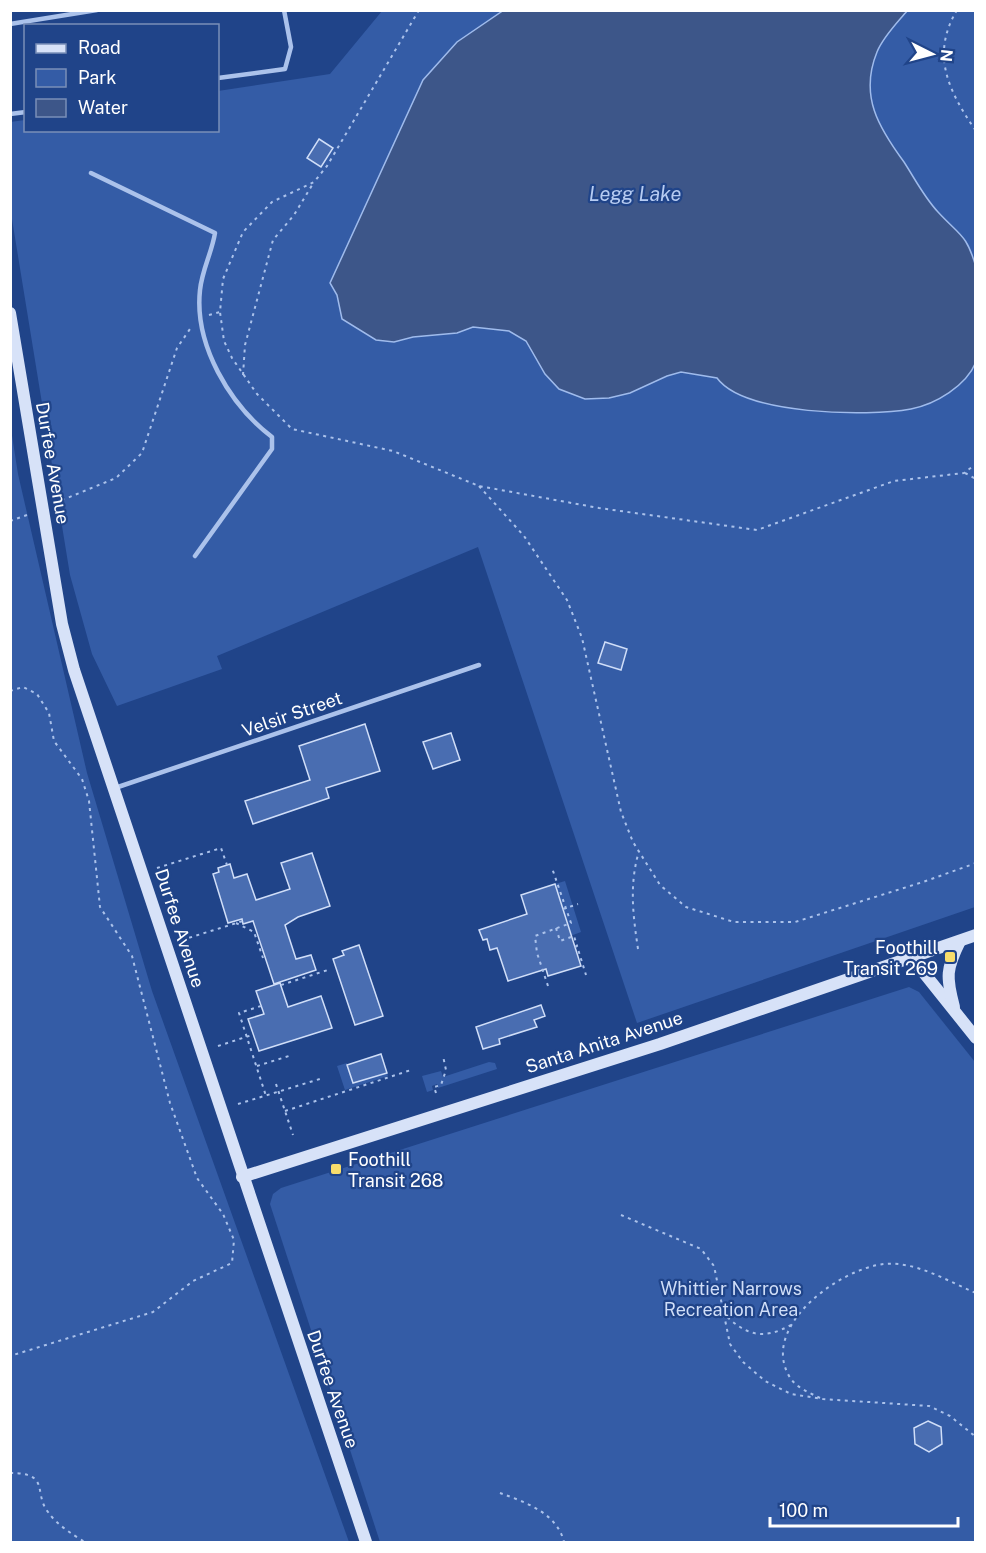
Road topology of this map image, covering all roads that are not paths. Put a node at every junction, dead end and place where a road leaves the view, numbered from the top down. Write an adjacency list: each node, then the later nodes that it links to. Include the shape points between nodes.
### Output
1 (97, 10): 3 (lane)
2 (284, 10): 4 (lane, via 291,47 285,69)
3 (10, 24)
4 (219, 78)
5 (91, 173): 7 (lane, via 215,233 200,291 200,316 208,351 226,386 272,437 272,449)
6 (10, 312): 9 (main road, Durfee Avenue, via 62,624)
7 (195, 556)
8 (479, 665): 9 (lane, Velsir Street)
9 (115, 788): 15 (main road, Durfee Avenue)
10 (975, 935): 11 (main road, Santa Anita Avenue)
11 (960, 941): 12 (main road, Santa Anita Avenue); 13 (main road, via 949,964 947,981)
12 (912, 958): 13 (main road); 15 (main road, Santa Anita Avenue, via 660,1044)
13 (956, 1014): 14 (main road)
14 (975, 1038)
15 (242, 1177): 16 (main road, Durfee Avenue)
16 (366, 1542)

